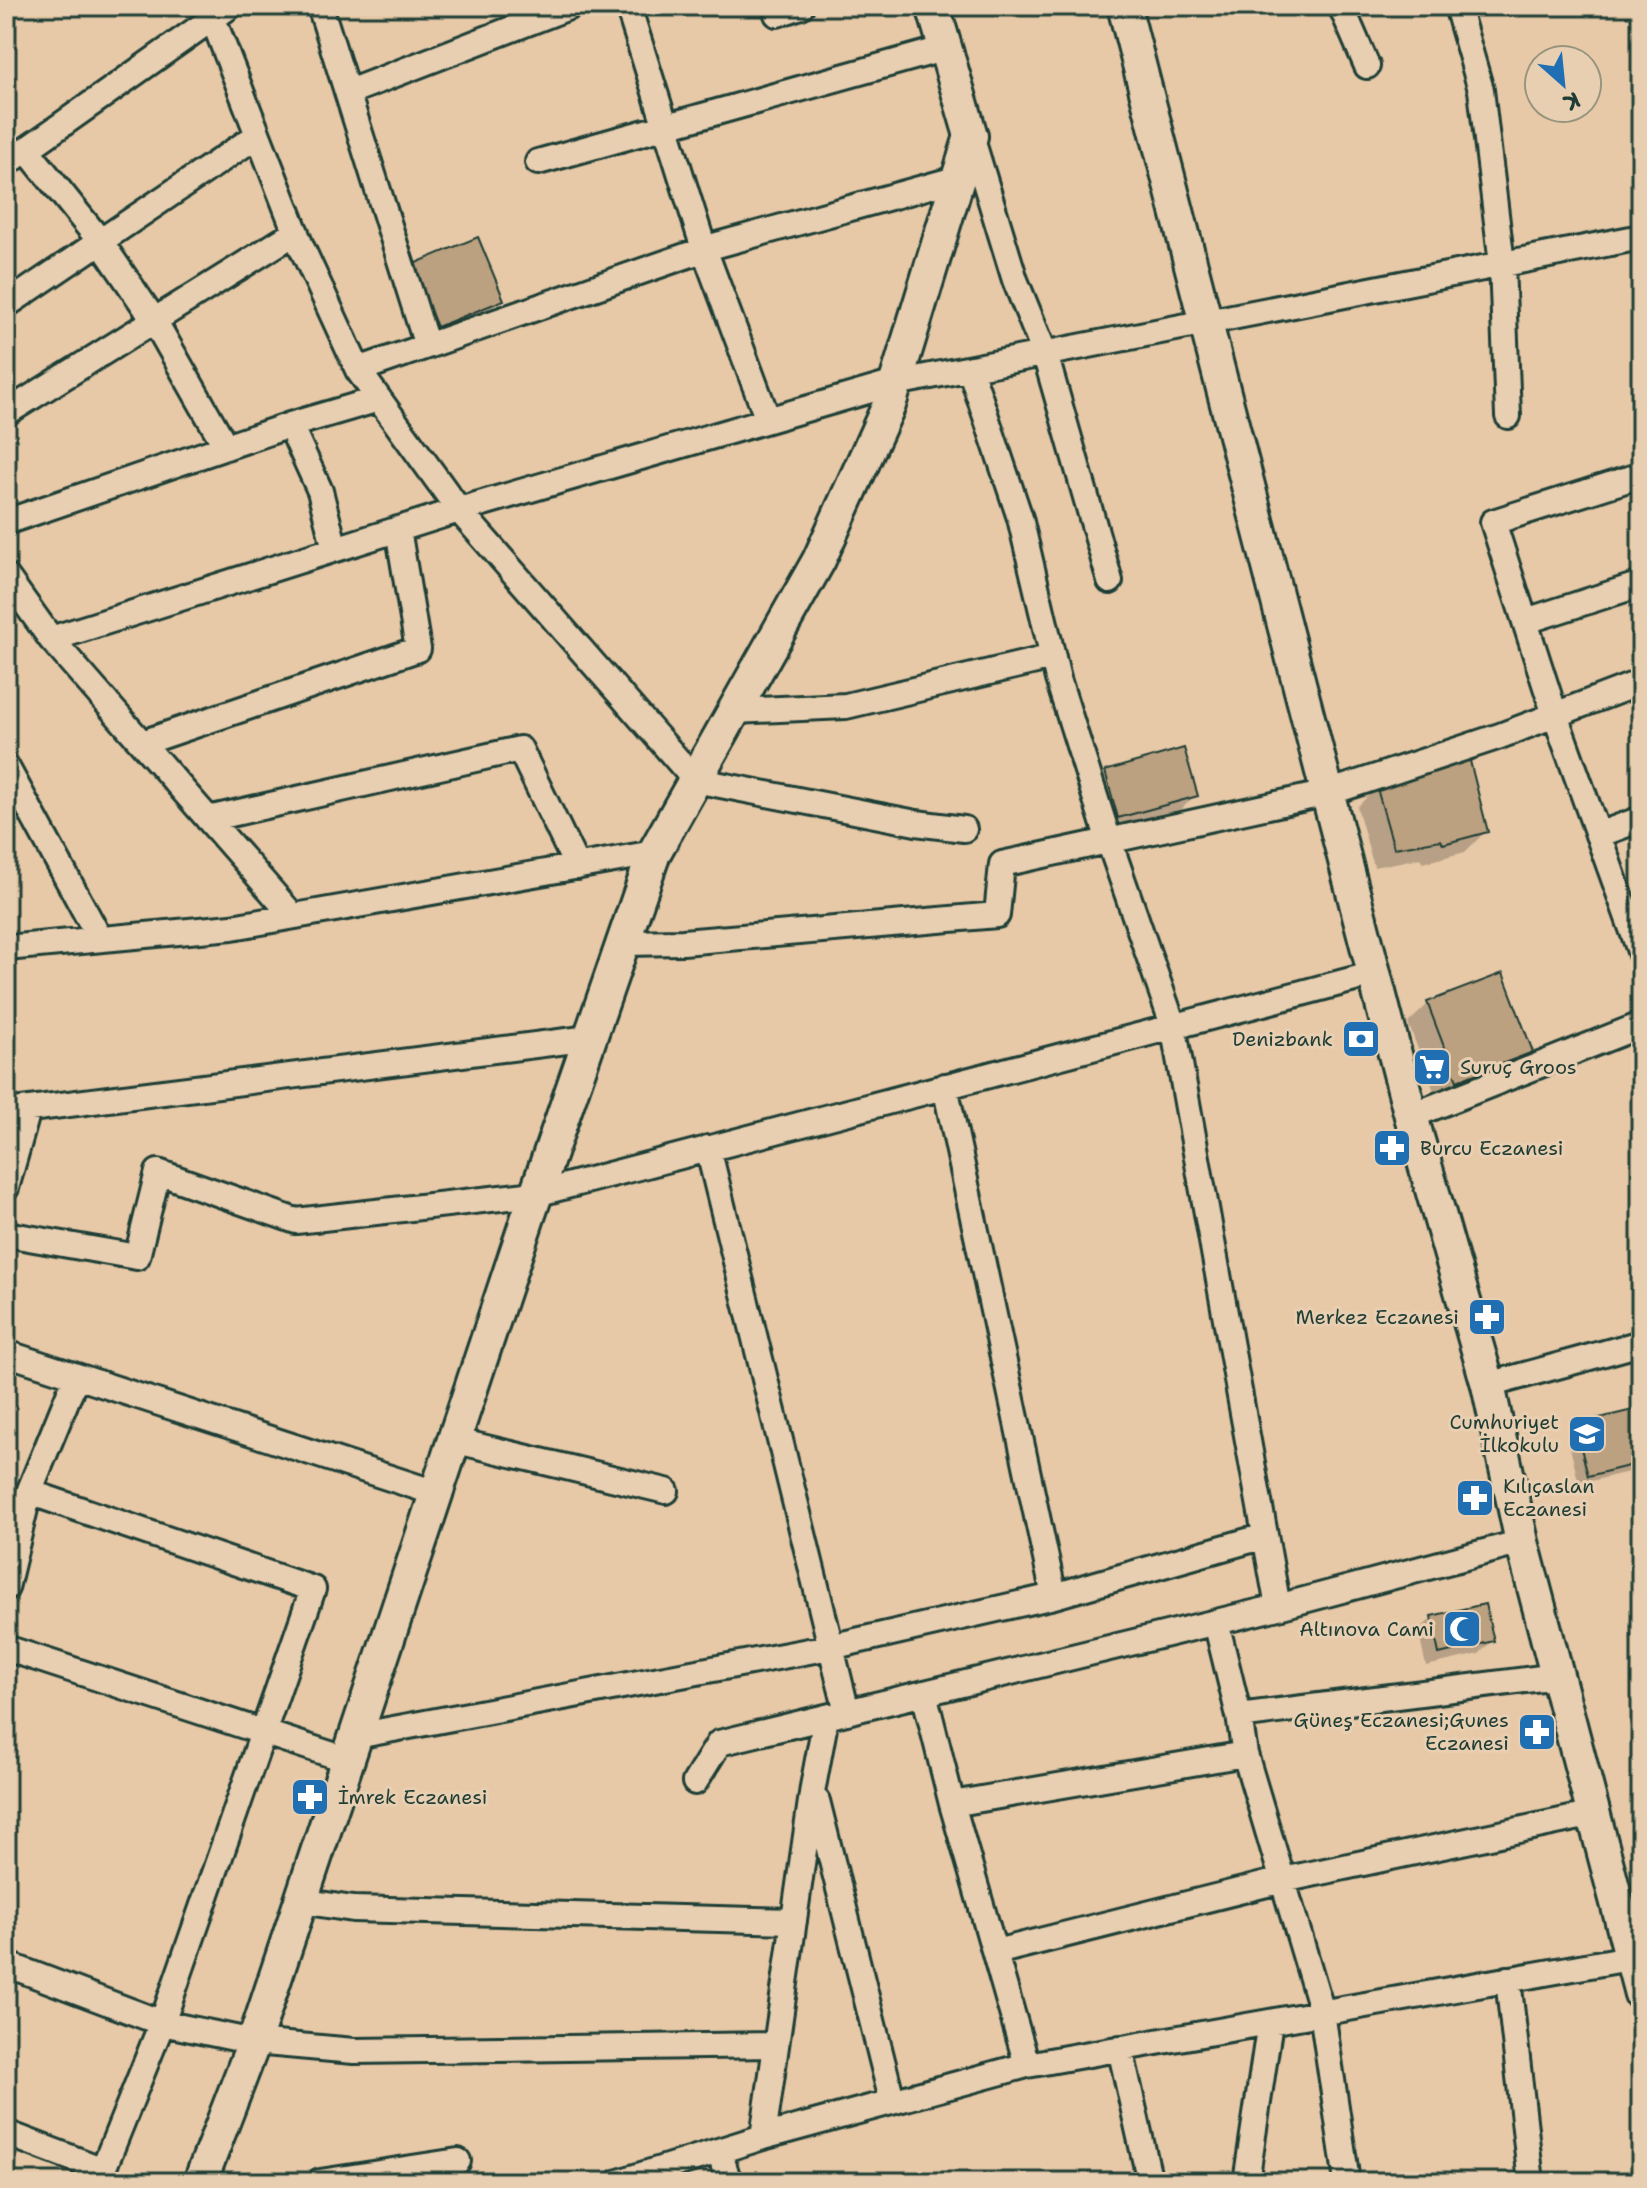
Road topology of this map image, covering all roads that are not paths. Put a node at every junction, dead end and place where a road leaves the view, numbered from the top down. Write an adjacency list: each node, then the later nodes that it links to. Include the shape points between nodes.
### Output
1 (320, 6): 13 (street)
2 (571, 6): 13 (street)
3 (628, 6): 14 (street)
4 (801, 6): 10 (street)
5 (933, 6): 11 (street)
6 (1124, 6): 28 (street)
7 (1341, 6): 12 (street)
8 (1457, 6): 25 (street, via 1481,90)
9 (217, 10): 15 (street); 17 (street)
10 (777, 14)
11 (946, 48): 14 (street); 16 (street)
12 (1367, 66)
13 (349, 92): 29 (street)
14 (666, 129): 18 (street); 24 (street)
15 (258, 135): 21 (street); 23 (street)
16 (971, 136): 20 (street); 30 (street, via 1015,280)
17 (27, 150): 19 (street); 23 (street)
18 (538, 162)
19 (6, 164)
20 (959, 178): 24 (street); 33 (street)
21 (296, 232): 27 (street); 32 (street)
22 (1641, 237): 25 (street)
23 (100, 241): 26 (street); 27 (street)
24 (704, 249): 29 (street); 37 (street)
25 (1502, 264): 28 (street); 36 (street)
26 (6, 305)
27 (154, 320): 35 (street); 39 (street)
28 (1207, 323): 30 (street); 57 (street)
29 (427, 346): 32 (street)
30 (1045, 354): 31 (street); 46 (street)
31 (970, 369): 33 (street); 50 (street, via 1020,518)
32 (358, 370): 34 (street)
33 (895, 383): 37 (street); 52 (street, via 819,560)
34 (379, 399): 38 (street); 41 (street)
35 (6, 413)
36 (1508, 416)
37 (768, 420): 41 (street)
38 (290, 425): 39 (street); 44 (street, via 320,491)
39 (226, 447): 42 (street)
40 (1641, 475): 48 (street, via 1493,522)
41 (459, 510): 43 (street); 56 (street)
42 (6, 522)
43 (398, 529): 44 (street); 54 (street, via 418,649)
44 (335, 549): 49 (street)
45 (6, 576): 49 (street)
46 (1110, 581)
47 (1641, 584): 48 (street)
48 (1526, 621): 53 (street)
49 (51, 639): 54 (street)
50 (1053, 657): 52 (street, via 846,706); 62 (street)
51 (1641, 682): 53 (street)
52 (734, 711): 56 (street)
53 (1555, 715): 57 (street); 61 (street)
54 (142, 743): 58 (street)
55 (6, 766): 66 (street)
56 (695, 780): 60 (street); 63 (street)
57 (1328, 793): 62 (street); 70 (street)
58 (208, 819): 64 (street, via 520,749); 65 (street)
59 (1641, 819): 61 (street)
60 (964, 829)
61 (1598, 835): 69 (street)
62 (1109, 841): 67 (street, via 1002,864 997,915); 71 (street)
63 (654, 853): 64 (street); 67 (street)
64 (577, 867): 65 (street)
65 (293, 916): 66 (street)
66 (100, 939): 68 (street)
67 (623, 943): 73 (street)
68 (6, 948)
69 (1641, 954)
70 (1374, 974): 71 (street); 76 (street)
71 (1173, 1025): 74 (street); 89 (street)
72 (1641, 1025): 76 (street)
73 (590, 1038): 75 (street); 79 (street)
74 (945, 1086): 77 (street); 92 (street)
75 (17, 1111): 78 (street)
76 (1411, 1116): 84 (street)
77 (708, 1148): 79 (street); 95 (street)
78 (6, 1188)
79 (536, 1194): 80 (street, via 296,1221 158,1172 137,1257); 85 (street)
80 (6, 1234)
81 (1641, 1343): 84 (street)
82 (6, 1353): 83 (street)
83 (76, 1377): 87 (street); 88 (street)
84 (1488, 1385): 90 (street)
85 (453, 1440): 86 (street); 88 (street)
86 (666, 1491)
87 (29, 1492): 91 (street); 101 (street, via 313,1589)
88 (436, 1493): 102 (street)
89 (1265, 1536): 92 (street); 93 (street)
90 (1522, 1542): 93 (street); 97 (street)
91 (6, 1588)
92 (1054, 1596): 95 (street)
93 (1278, 1607): 94 (street)
94 (1216, 1622): 98 (street); 100 (street)
95 (830, 1647): 99 (street); 102 (street)
96 (6, 1648): 101 (street)
97 (1557, 1676): 100 (street); 107 (street)
98 (924, 1693): 99 (street); 106 (street)
99 (836, 1714): 104 (street, via 719,1743); 105 (street)
100 (1239, 1716): 103 (street)
101 (262, 1732): 102 (street); 118 (street)
102 (352, 1748): 109 (street)
103 (1245, 1754): 106 (street); 108 (street)
104 (695, 1782)
105 (813, 1787): 110 (street); 123 (street)
106 (952, 1804): 111 (street)
107 (1594, 1814): 108 (street); 112 (street)
108 (1283, 1880): 111 (street); 116 (street)
109 (301, 1901): 110 (street, via 353,1909); 119 (street)
110 (794, 1921): 120 (street)
111 (996, 1952): 122 (street)
112 (1636, 1956): 114 (street); 115 (street)
113 (6, 1964): 118 (street)
114 (1508, 1979): 116 (street); 136 (street)
115 (1641, 1994)
116 (1322, 2012): 117 (street); 135 (street)
117 (1270, 2022): 121 (street); 134 (street)
118 (162, 2023): 119 (street); 128 (street)
119 (254, 2042): 120 (street, via 354,2051); 129 (street)
120 (776, 2045): 125 (street)
121 (1120, 2048): 122 (street); 133 (street)
122 (1027, 2065): 123 (street)
123 (892, 2100): 125 (street)
124 (6, 2133): 128 (street)
125 (763, 2137): 126 (street)
126 (719, 2151): 131 (street); 132 (street)
127 (458, 2161): 130 (street)
128 (100, 2176)
129 (200, 2182)
130 (320, 2182)
131 (619, 2182)
132 (729, 2182)
133 (1150, 2182)
134 (1246, 2182)
135 (1347, 2182)
136 (1531, 2182)

